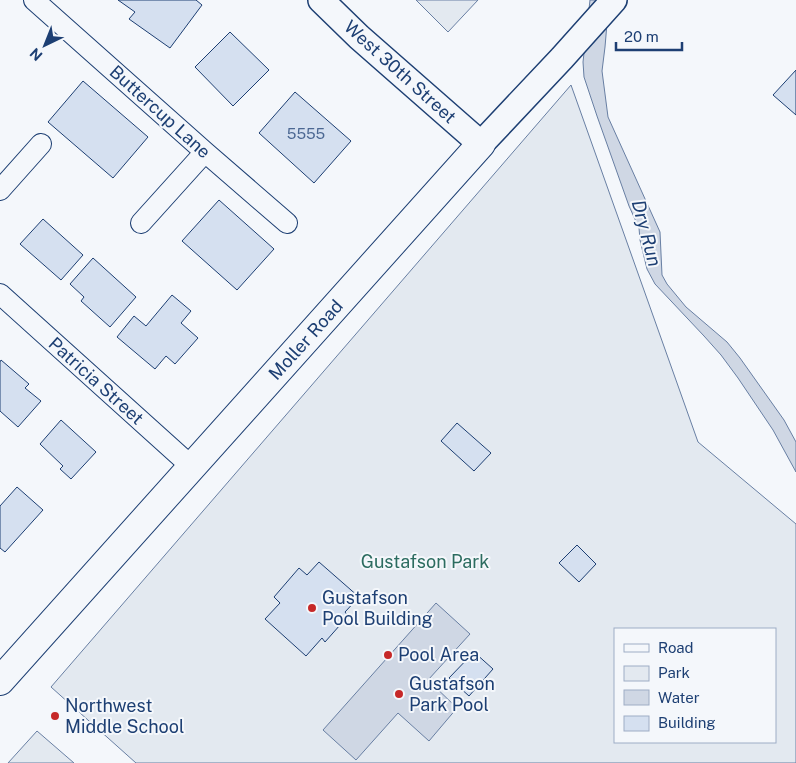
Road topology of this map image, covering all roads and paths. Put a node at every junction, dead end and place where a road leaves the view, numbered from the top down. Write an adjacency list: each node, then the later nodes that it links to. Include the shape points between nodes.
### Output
1 (34, 0): 6 (street, Buttercup Lane)
2 (320, 0): 5 (street, West 30th Street)
3 (614, 0): 5 (street, Moller Road)
4 (41, 144): 7 (street)
5 (481, 144): 11 (main road, Moller Road)
6 (205, 152): 8 (street, Buttercup Lane); 9 (street)
7 (0, 190)
8 (287, 223)
9 (141, 224)
10 (0, 294): 11 (street, Patricia Street)
11 (192, 467): 12 (main road, Moller Road)
12 (0, 681)

